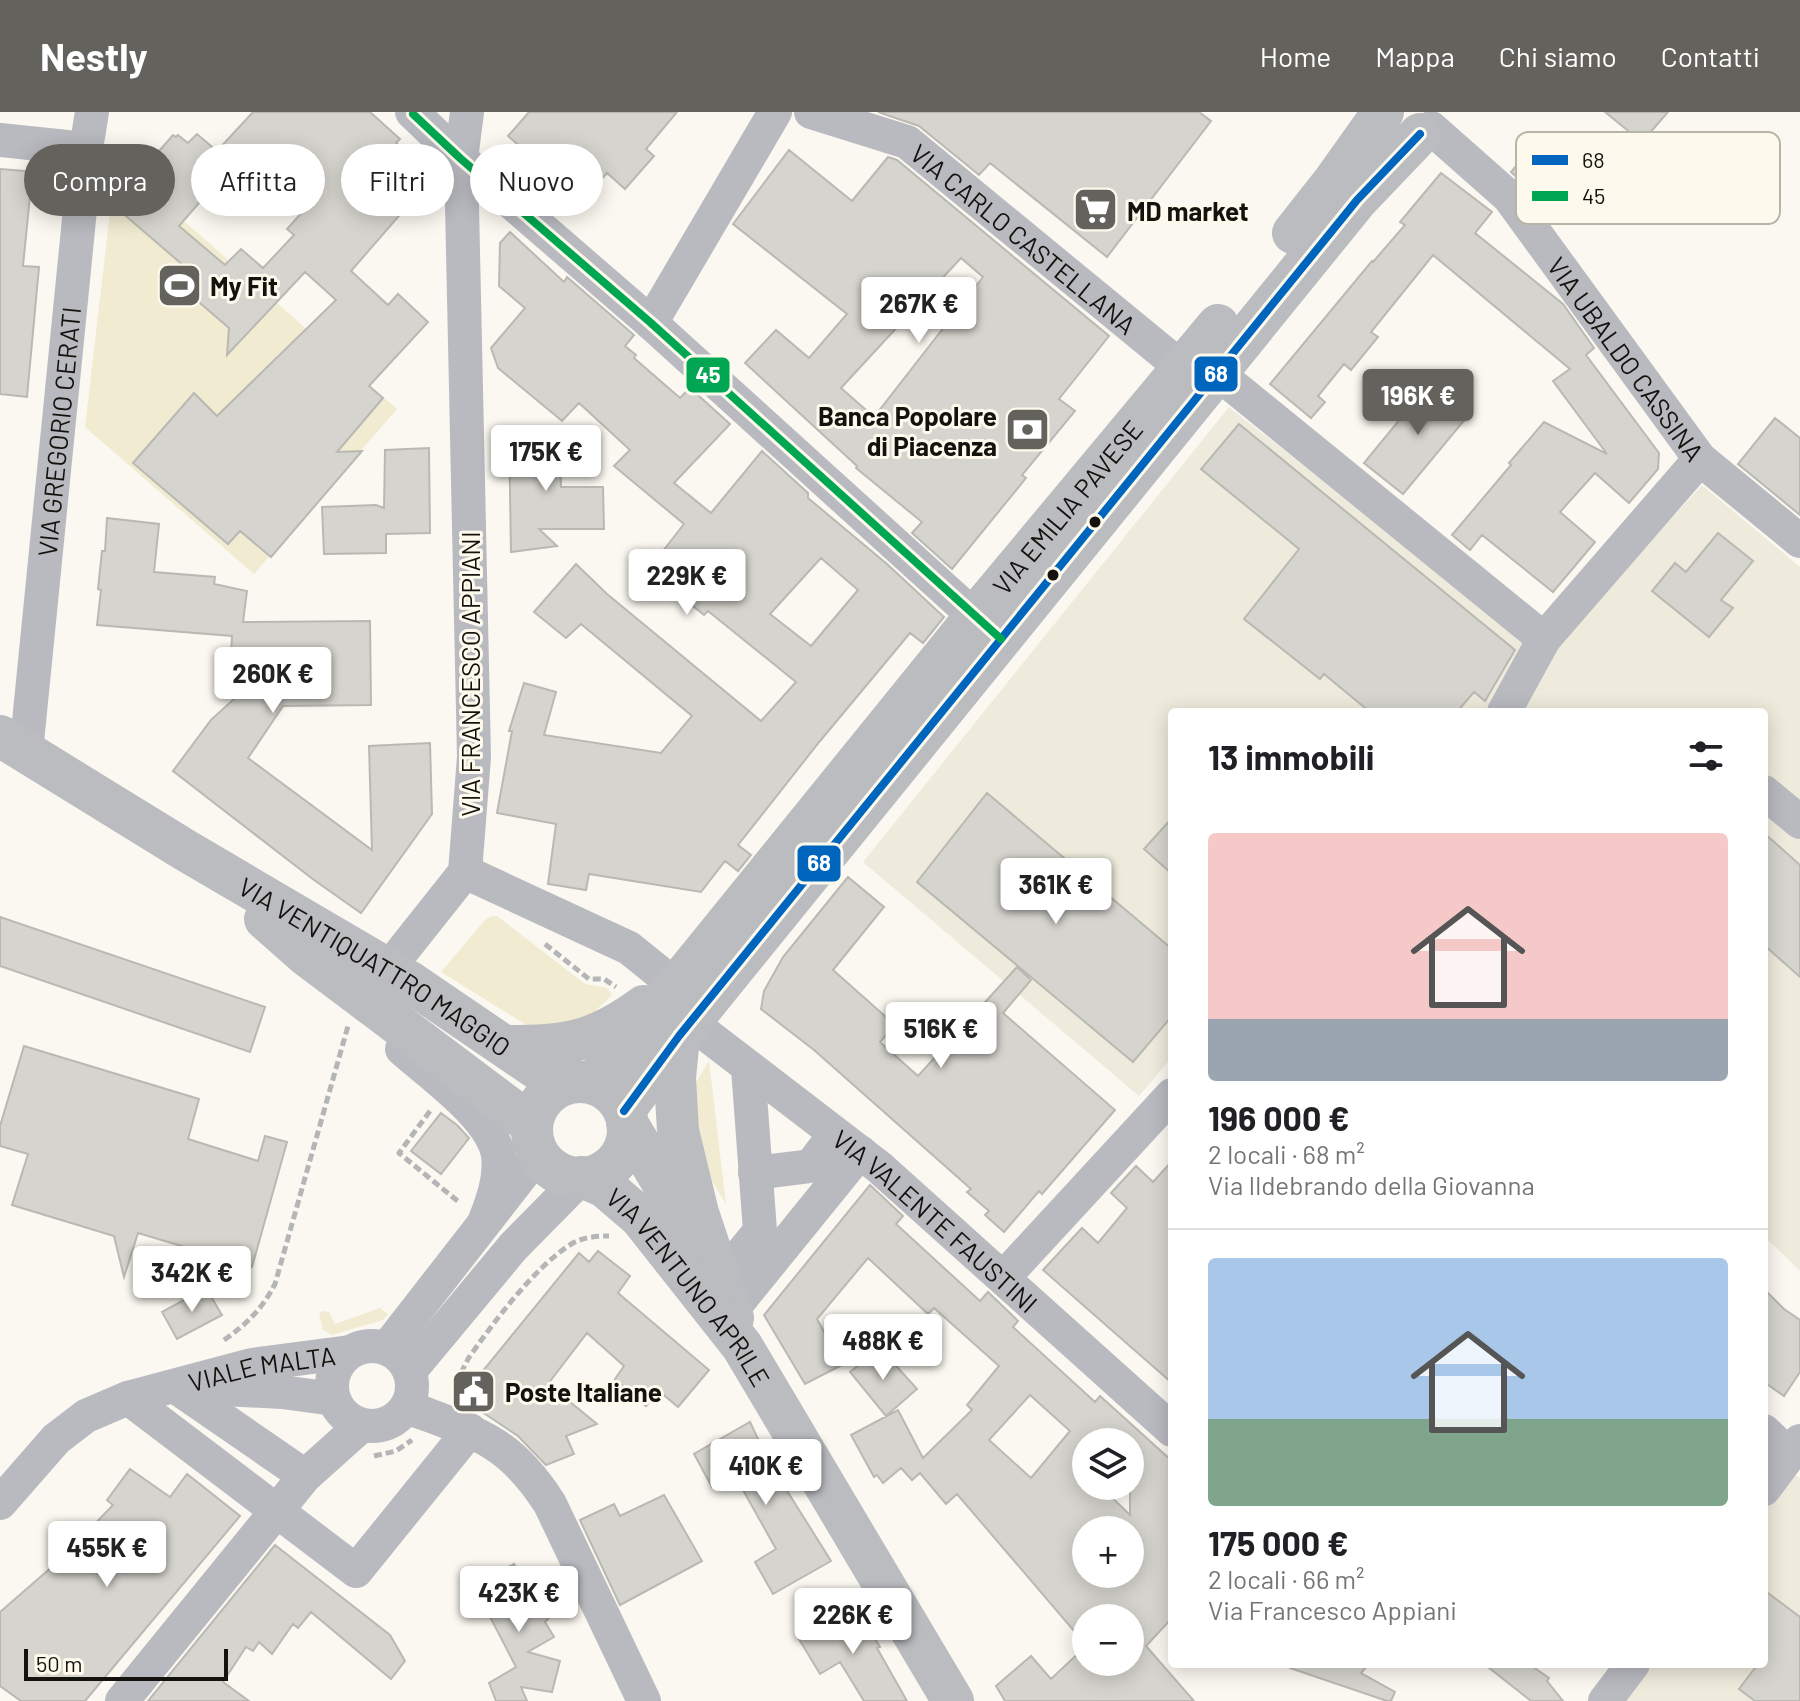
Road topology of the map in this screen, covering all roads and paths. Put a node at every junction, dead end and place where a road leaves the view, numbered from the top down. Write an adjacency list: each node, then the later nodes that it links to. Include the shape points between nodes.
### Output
1 (92, 112): 9 (street, VIA GREGORIO CERATI)
2 (412, 112): 10 (street)
3 (467, 112): 10 (street, VIA FRANCESCO APPIANI)
4 (775, 112): 14 (street)
5 (811, 112): 15 (street, VIA CARLO CASTELLANA, via 907,142)
6 (1412, 119): 11 (street, VIA UBALDO CASSINA); 15 (main road, VIA EMILIA PAVESE, via 1334,181)
7 (0, 140): 8 (street)
8 (38, 144)
9 (87, 144)
10 (461, 159): 14 (street); 25 (street, VIA FRANCESCO APPIANI, via 474,757)
11 (1516, 207)
12 (78, 216): 21 (street, VIA GREGORIO CERATI)
13 (1529, 224): 16 (street, VIA UBALDO CASSINA)
14 (651, 323): 18 (street)
15 (1199, 370): 18 (main road, VIA EMILIA PAVESE); 19 (street, VIA CARLO CASTELLANA)
16 (1700, 459): 17 (street, VIA UBALDO CASSINA); 19 (street)
17 (1800, 541)
18 (988, 628): 30 (main road, VIA EMILIA PAVESE)
19 (1544, 639): 20 (street)
20 (1506, 708)
21 (13, 744): 24 (main road, VIA VENTIQUATTRO MAGGIO)
22 (1768, 795): 23 (street)
23 (1800, 822)
24 (185, 850): 27 (main road, VIA VENTIQUATTRO MAGGIO); 28 (main road, VIA VENTIQUATTRO MAGGIO)
25 (465, 872): 28 (street); 30 (street, VIA VALENTE FAUSTINI, via 629,948)
26 (540, 941): 29 (path, via 585,976 608,980)
27 (307, 956): 38 (main road, VIA VENTIQUATTRO MAGGIO); 42 (street, via 487,1129 498,1154 496,1191)
28 (388, 969): 32 (main road, VIA VENTIQUATTRO MAGGIO)
29 (627, 995)
30 (682, 1015): 32 (main road, via 627,1019 563,1045); 33 (street, VIA VALENTE FAUSTINI); 34 (main road, VIA EMILIA PAVESE); 37 (main road, VIA EMILIA PAVESE); 45 (main road, via 675,1078 678,1131)
31 (349, 1021): 46 (path, via 275,1284 246,1325)
32 (506, 1046): 34 (main road, VIA VENTIQUATTRO MAGGIO)
33 (748, 1068): 39 (street, VIA VALENTE FAUSTINI); 40 (street)
34 (577, 1084): 37 (main road, via 606,1089); 38 (main road, via 542,1101)
35 (1168, 1099): 44 (street)
36 (438, 1101): 42 (path, via 399,1153)
37 (626, 1117): 41 (main road, via 624,1149 617,1160); 45 (main road, VIA VENTUNO APRILE)
38 (535, 1139): 41 (main road, via 557,1172); 42 (street)
39 (848, 1143): 40 (street, via 811,1166); 44 (street, VIA VALENTE FAUSTINI); 45 (street)
40 (755, 1173): 45 (street, via 760,1231)
41 (582, 1177): 45 (main road, VIA VENTUNO APRILE, via 605,1187 640,1217); 48 (street)
42 (477, 1217): 48 (street)
43 (610, 1236): 53 (path, via 574,1242 540,1269 466,1363 462,1388)
44 (1004, 1277): 54 (street, VIA VALENTE FAUSTINI)
45 (731, 1312): 64 (main road, VIA VENTUNO APRILE)
46 (221, 1342)
47 (350, 1352): 48 (street, via 375,1345); 49 (street, VIALE MALTA, via 252,1365); 52 (street, via 340,1361 332,1386)
48 (399, 1360): 51 (street, via 412,1395)
49 (176, 1387): 50 (street, VIALE MALTA); 52 (street, VIALE MALTA, via 282,1392); 57 (street)
50 (128, 1398): 59 (street, VIALE MALTA, via 86,1416 56,1439); 60 (street)
51 (407, 1407): 52 (street, via 375,1427); 53 (street)
52 (345, 1412): 57 (street)
53 (469, 1417): 60 (street, via 356,1571); 63 (street, via 532,1476 550,1504)
54 (1168, 1426)
55 (1768, 1433): 56 (street)
56 (1796, 1450): 58 (street)
57 (305, 1476): 60 (street)
58 (1768, 1484)
59 (0, 1503)
60 (276, 1511): 62 (street)
61 (1630, 1668): 65 (street)
62 (122, 1701)
63 (644, 1701)
64 (953, 1701)
65 (1605, 1701)

